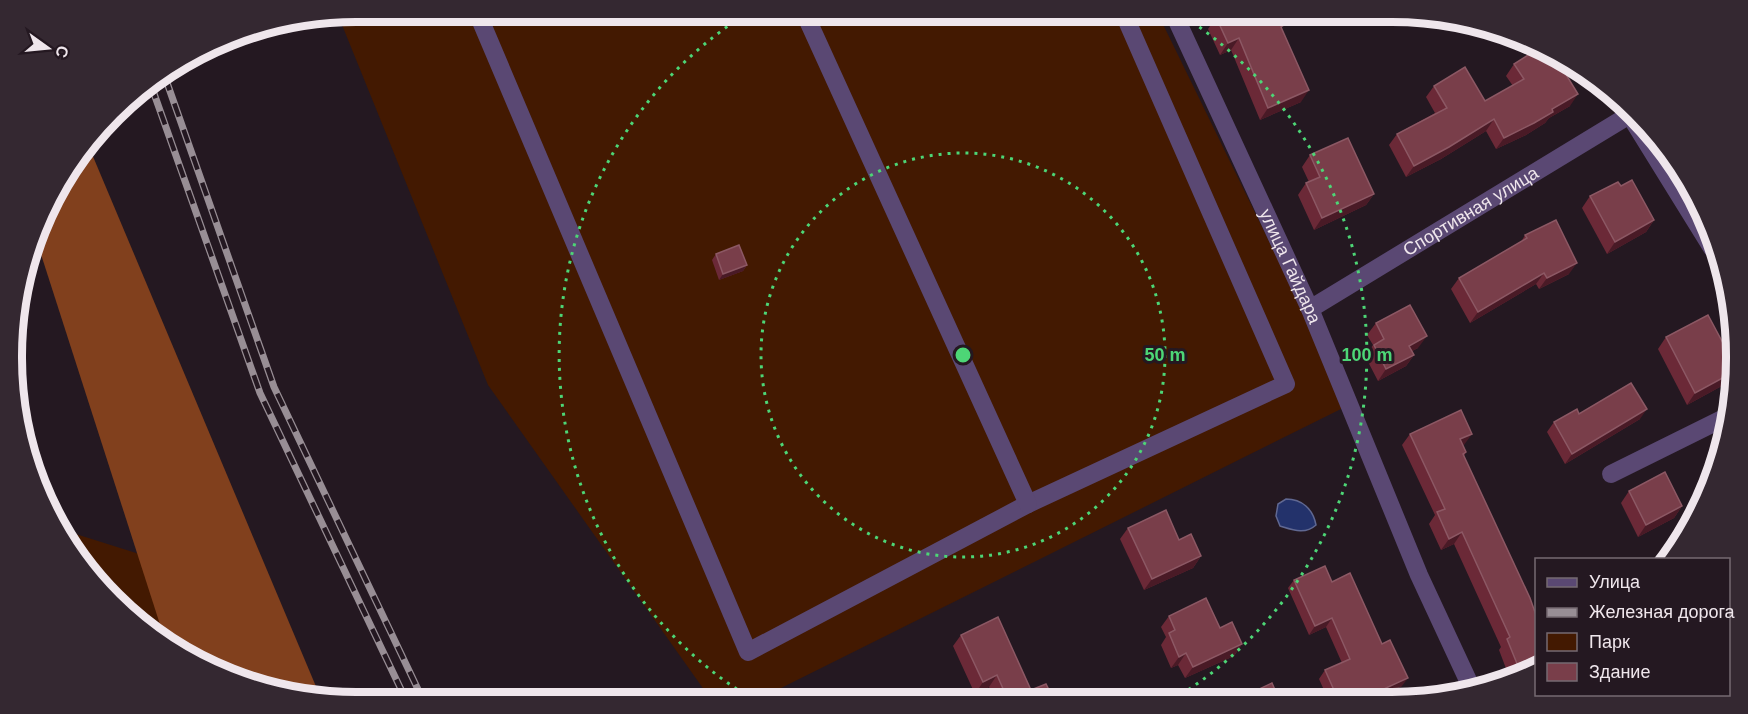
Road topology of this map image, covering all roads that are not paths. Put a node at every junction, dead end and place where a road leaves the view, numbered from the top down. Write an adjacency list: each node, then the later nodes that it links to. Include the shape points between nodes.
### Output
1 (481, 22): 11 (street, via 748,652)
2 (809, 22): 11 (street)
3 (1127, 22): 11 (street, via 1286,384)
4 (1178, 22): 8 (street, улица Гайдара)
5 (1621, 114): 8 (street, Спортивная улица)
6 (1646, 141): 7 (street)
7 (1699, 227)
8 (1310, 309): 12 (street, улица Гайдара, via 1342,409)
9 (1719, 420): 10 (street)
10 (1611, 474)
11 (1028, 504)
12 (1470, 682)

